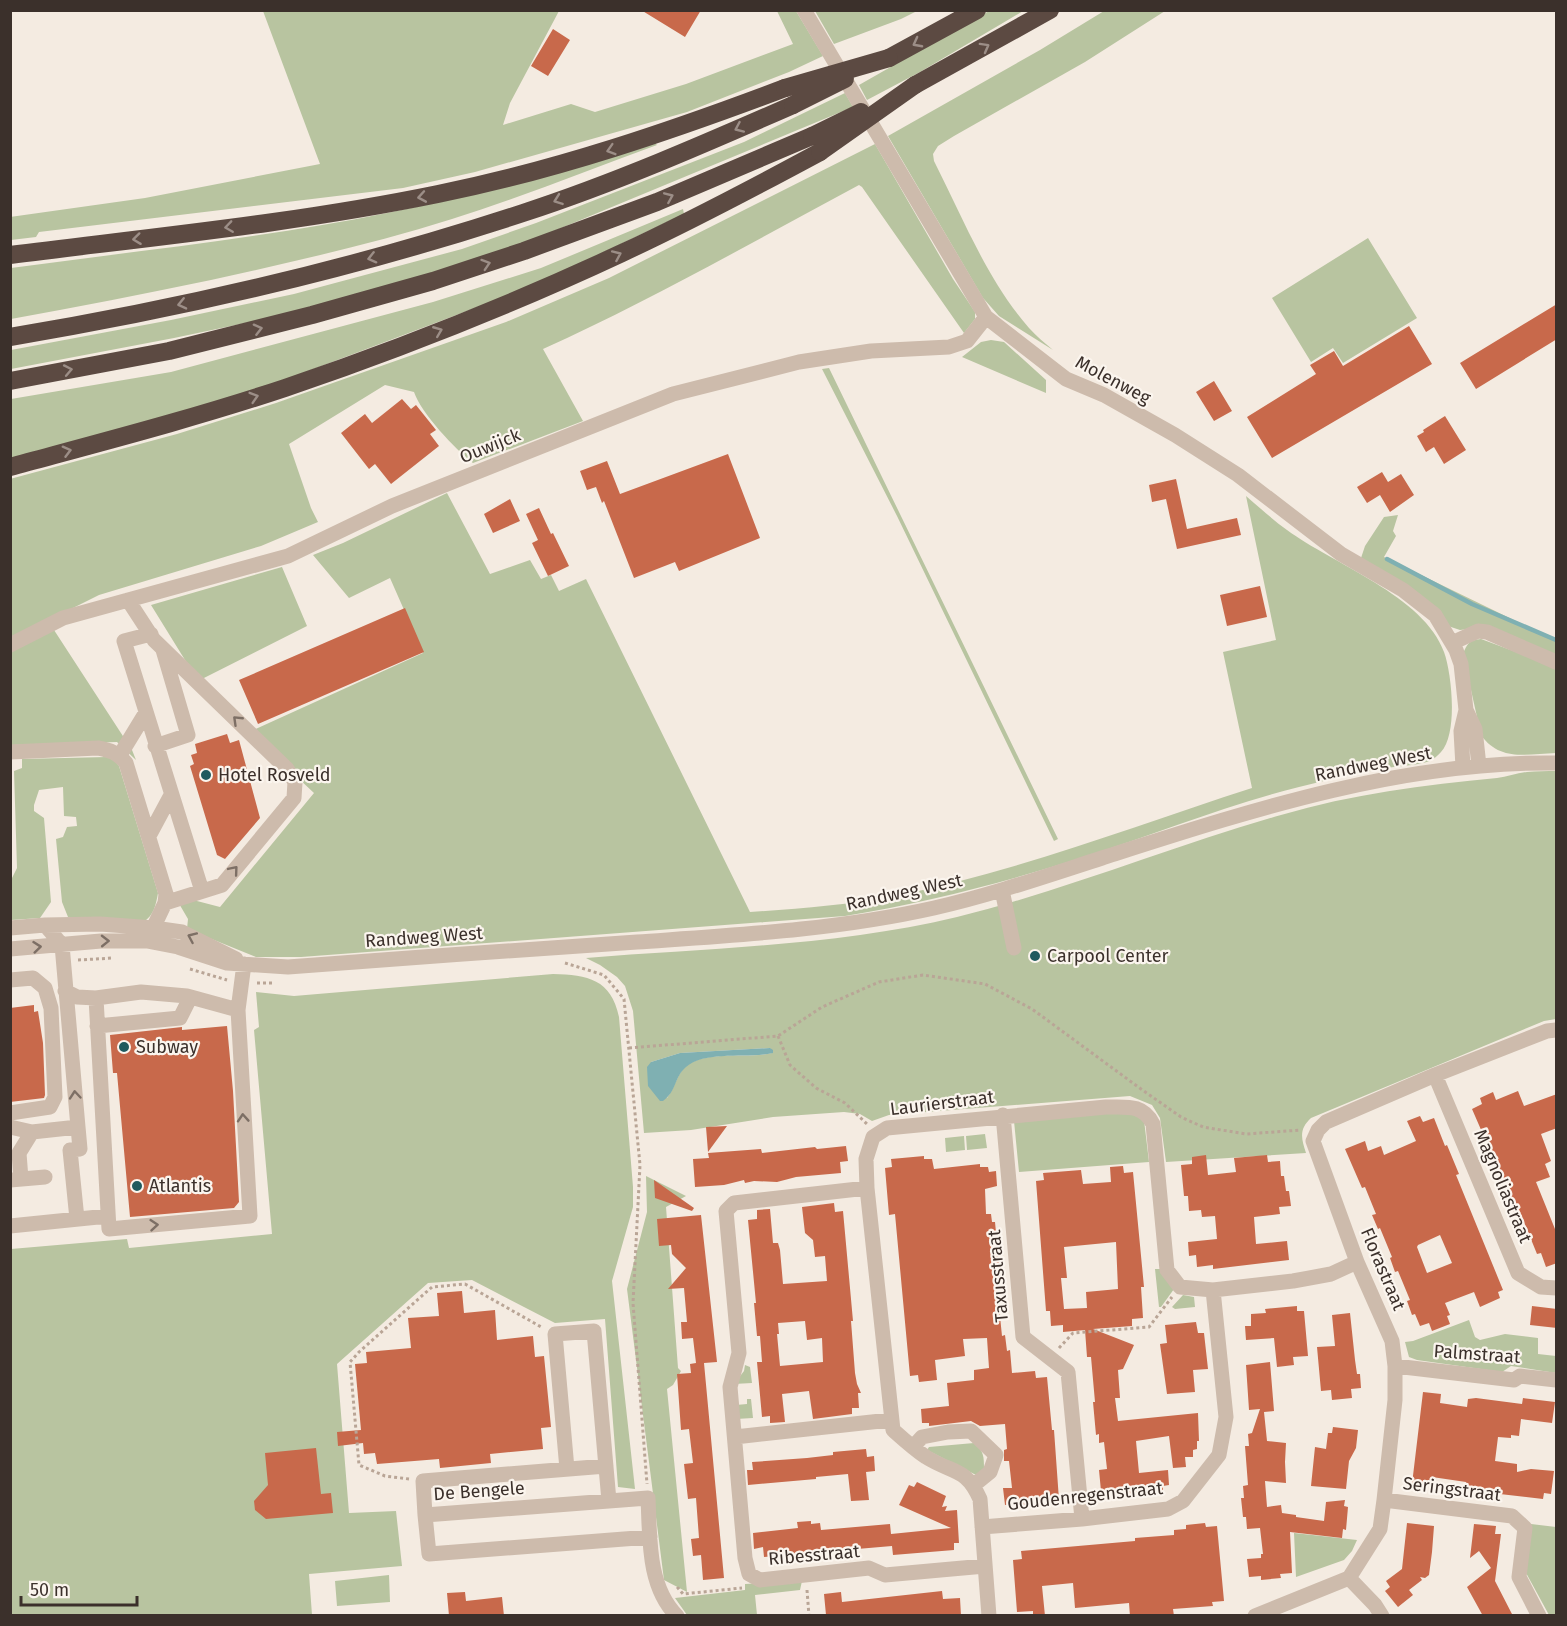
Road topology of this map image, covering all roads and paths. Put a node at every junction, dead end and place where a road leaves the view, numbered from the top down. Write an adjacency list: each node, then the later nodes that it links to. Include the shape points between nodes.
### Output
1 (804, 10): 7 (street, Molenweg)
2 (976, 10): 4 (highway, one-way to 4)
3 (1050, 10): 5 (highway, one-way to 3, bridge)
4 (892, 56): 6 (highway, one-way to 6, bridge, via 785,88 614,149 438,194 348,211); 8 (highway, one-way to 8, bridge, via 793,105 525,212 405,250 304,276)
5 (816, 144): 9 (highway, one-way to 5, via 169,351 433,281); 10 (highway, one-way to 5, via 284,388 418,339 621,253 720,205)
6 (10, 255)
7 (986, 317): 11 (street, Ouwijck, via 967,341 949,347 871,351 799,362 673,394 392,506 288,556); 13 (street, Molenweg, via 1066,379 1104,395 1175,435 1238,476 1341,554 1402,590 1435,615)
8 (10, 337)
9 (10, 381)
10 (10, 467)
11 (128, 600): 12 (street); 14 (street, Ouwijck, via 63,618)
12 (151, 634): 15 (street); 18 (street, via 124,641)
13 (1452, 643): 16 (street, via 1478,631 1487,632); 17 (street, Molenweg, via 1461,664)
14 (10, 645)
15 (162, 648): 19 (street, via 188,735); 28 (street, one-way to 15, via 222,885 294,798 295,782 287,769)
16 (1557, 662)
17 (1466, 710): 23 (street, Molenweg, via 1475,729); 24 (street, Molenweg, via 1461,731)
18 (145, 714): 19 (street); 21 (street)
19 (155, 746): 25 (street)
20 (16, 752): 21 (street, via 98,748)
21 (120, 755): 26 (street)
22 (1557, 763): 23 (street, Randweg West)
23 (1479, 765): 24 (street, Randweg West)
24 (1463, 767): 27 (street, Randweg West, via 1358,783 1189,830)
25 (171, 795): 26 (street); 28 (street)
26 (149, 836): 29 (street, via 166,894)
27 (1002, 890): 34 (street); 39 (street, Randweg West, via 867,922 758,933 288,967)
28 (202, 891): 29 (street)
29 (165, 903): 32 (street)
30 (45, 924): 31 (street, Randweg West); 32 (street, Randweg West, via 100,924); 33 (street)
31 (10, 928)
32 (151, 934): 33 (street, Randweg West, one-way to 32); 39 (street, Randweg West, via 182,932)
33 (62, 945): 35 (street, Randweg West, one-way to 33); 37 (street)
34 (1014, 948)
35 (10, 949)
36 (116, 957): 37 (path)
37 (63, 961): 44 (street)
38 (555, 963): 52 (path, via 604,975 624,999)
39 (244, 964): 42 (street)
40 (182, 966): 42 (path)
41 (10, 980): 47 (street, via 33,978 45,988)
42 (240, 983): 43 (path); 48 (street)
43 (275, 983)
44 (66, 998): 45 (street); 47 (street); 57 (street, one-way to 44)
45 (96, 998): 46 (street, via 141,992); 49 (street)
46 (190, 998): 48 (street); 49 (street, via 180,1018)
47 (51, 1008): 54 (street, via 55,1097 50,1107)
48 (238, 1010): 64 (street, one-way to 48, via 109,1229 250,1216)
49 (97, 1026): 64 (street)
50 (1557, 1030): 53 (street)
51 (778, 1036): 52 (path); 58 (path, via 822,1007 879,982 923,975 985,984 1032,1010 1181,1117 1203,1126 1246,1134); 60 (path, via 790,1065 816,1088 845,1103 870,1126)
52 (629, 1048): 82 (path, via 640,1165 633,1303)
53 (1435, 1075): 58 (street, via 1326,1122); 69 (street, Magnoliastraat, via 1518,1273 1541,1287)
54 (10, 1113)
55 (1003, 1115): 60 (street, Laurierstraat, via 887,1128); 68 (street, Laurierstraat, via 1106,1107 1134,1108 1149,1115 1167,1270); 72 (street, Taxusstraat, via 1023,1337)
56 (10, 1127): 59 (street)
57 (78, 1127): 59 (street); 65 (street, via 80,1149 70,1150)
58 (1318, 1130): 67 (street, Florastraat, via 1313,1141)
59 (32, 1132): 62 (street, via 19,1152)
60 (873, 1137): 63 (street, Laurierstraat, via 866,1159)
61 (45, 1177): 62 (street)
62 (16, 1180)
63 (867, 1188): 75 (street, Laurierstraat); 76 (street, Ribesstraat, via 734,1203 726,1211 739,1353 730,1387)
64 (108, 1216): 65 (street)
65 (77, 1219): 66 (street)
66 (10, 1226)
67 (1357, 1262): 70 (street, via 1331,1274); 73 (street, Florastraat, via 1392,1341)
68 (1180, 1287): 70 (street); 72 (path, via 1149,1327 1073,1333)
69 (1557, 1288)
70 (1213, 1290): 86 (street, Goudenregenstraat, via 1226,1417 1220,1455 1183,1501 1168,1509)
71 (555, 1334): 78 (street, via 594,1331); 79 (street); 80 (path, via 465,1284 432,1287 350,1362 359,1465 385,1476)
72 (1049, 1358): 86 (street, Taxusstraat, via 1068,1372)
73 (1395, 1366): 74 (street, Palmstraat, via 1514,1380 1520,1376); 83 (street, Florastraat)
74 (1557, 1380)
75 (890, 1420): 76 (street); 77 (street, via 892,1430)
76 (735, 1437): 90 (street, Ribesstraat, via 744,1558)
77 (913, 1448): 81 (street, via 967,1476); 81 (street, via 922,1437 971,1431 996,1455 990,1472)
78 (606, 1466): 79 (street); 84 (street)
79 (567, 1469): 80 (street)
80 (423, 1481): 85 (street)
81 (974, 1485): 87 (street, via 980,1499)
82 (648, 1498): 84 (street, De Bengele); 88 (street)
83 (1384, 1500): 92 (street, Florastraat, via 1380,1529); 99 (street, Seringstraat, via 1512,1516 1525,1528 1519,1577)
84 (609, 1501): 85 (street, De Bengele)
85 (425, 1515): 88 (street, De Bengele, via 429,1554)
86 (1082, 1519): 87 (street, Goudenregenstraat)
87 (982, 1527): 89 (street)
88 (650, 1537): 93 (street)
89 (985, 1566): 91 (street, Ribesstraat, via 885,1575 869,1568); 96 (street)
90 (749, 1574): 91 (street, Ribesstraat, via 760,1580); 93 (path, via 743,1580 743,1588 683,1594 678,1588)
91 (806, 1574): 95 (path)
92 (1349, 1578): 97 (street); 98 (street)
93 (662, 1598): 94 (street)
94 (677, 1616)
95 (809, 1616)
96 (989, 1616)
97 (1255, 1616)
98 (1382, 1616)
99 (1539, 1616)

